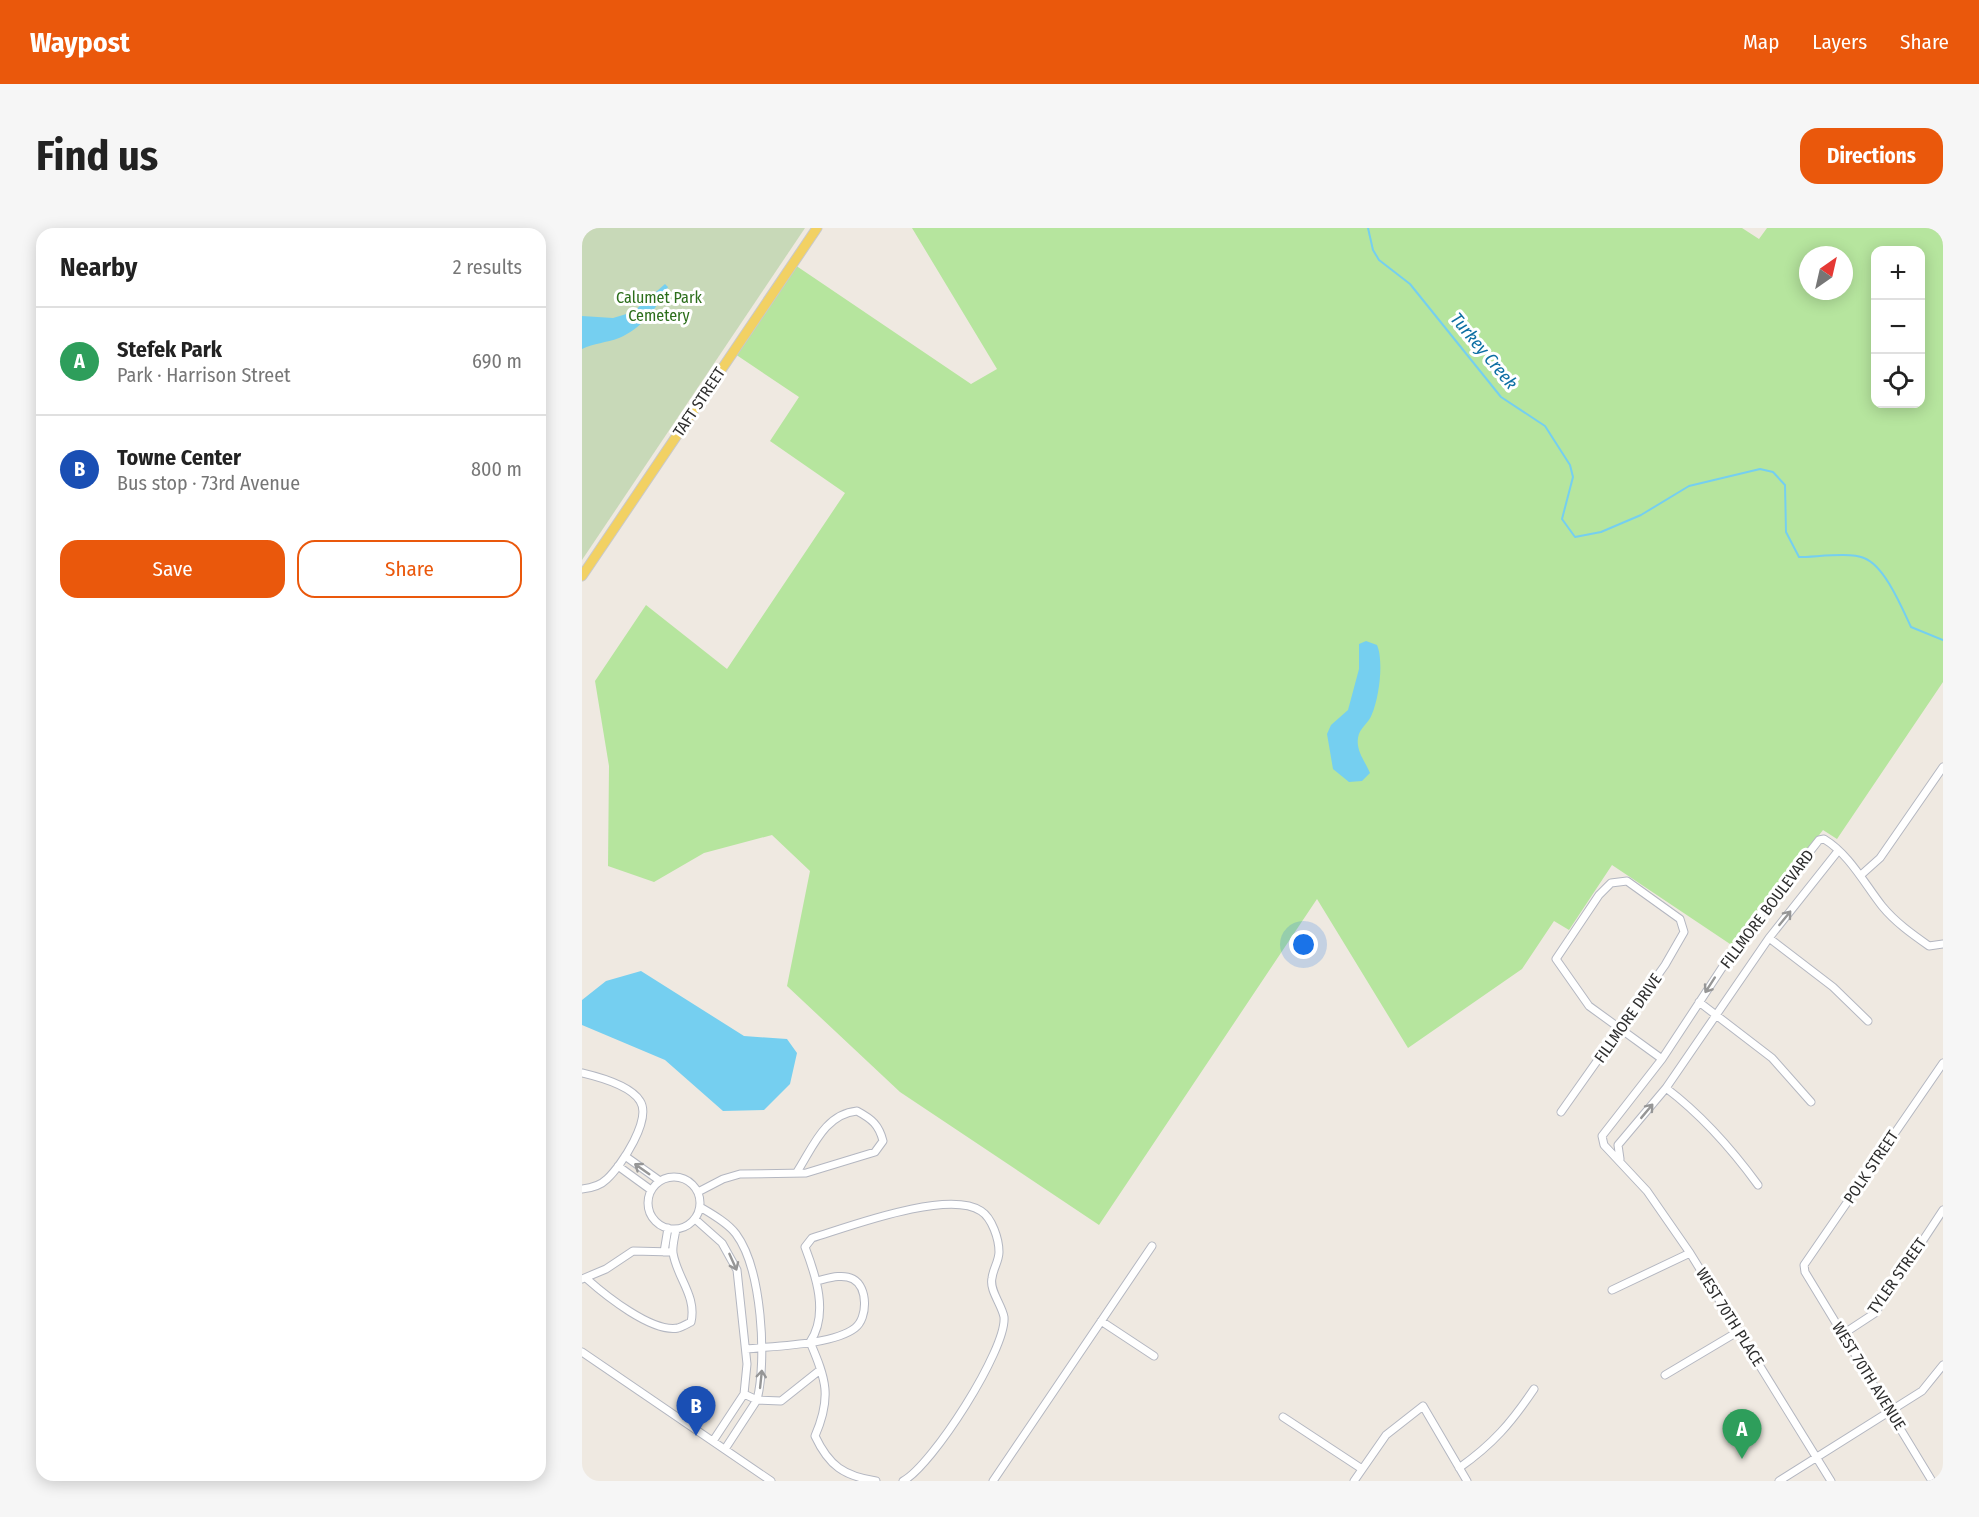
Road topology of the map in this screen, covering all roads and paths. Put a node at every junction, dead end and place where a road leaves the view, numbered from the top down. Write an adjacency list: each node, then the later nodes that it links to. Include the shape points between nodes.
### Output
1 (817, 228): 2 (main road, TAFT STREET)
2 (582, 576)
3 (1943, 767): 5 (street, via 1880,858)
4 (1838, 851): 5 (street); 6 (street, FILLMORE BOULEVARD, one-way to 4); 8 (street, FILLMORE BOULEVARD, one-way to 8, via 1824,839 1819,840 1741,939)
5 (1861, 875): 7 (street, via 1883,908 1906,930 1929,946)
6 (1769, 938): 9 (street, FILLMORE BOULEVARD); 10 (street, via 1833,987)
7 (1943, 944)
8 (1699, 1002): 9 (street); 12 (street, FILLMORE BOULEVARD)
9 (1717, 1014): 15 (street, FILLMORE BOULEVARD); 16 (street, via 1772,1058)
10 (1868, 1021)
11 (1620, 1030): 11 (street, FILLMORE DRIVE, via 1589,1006 1557,959 1599,895 1611,883 1627,881 1680,920 1684,932); 12 (street); 17 (street, FILLMORE DRIVE)
12 (1662, 1059): 19 (street, FILLMORE BOULEVARD, via 1602,1136 1604,1145)
13 (1943, 1063): 35 (street, POLK STREET, via 1804,1265)
14 (582, 1073): 18 (street, via 609,1079 640,1099 644,1119)
15 (1666, 1088): 19 (street, FILLMORE BOULEVARD, one-way to 15, via 1618,1145); 23 (street, via 1698,1112 1736,1153)
16 (1811, 1102)
17 (1561, 1112)
18 (625, 1156): 20 (street); 22 (street, one-way to 18)
19 (1620, 1159): 34 (street, WEST 70TH PLACE)
20 (618, 1166): 24 (street, via 593,1188); 25 (street)
21 (797, 1172): 21 (street, via 806,1173 875,1152 884,1141 880,1130 872,1119 857,1112 836,1117 827,1124); 26 (street, via 740,1174)
22 (660, 1181): 25 (street); 26 (street, via 681,1178)
23 (1758, 1185)
24 (582, 1189)
25 (651, 1190): 30 (street, via 650,1213 656,1221)
26 (698, 1192): 27 (street)
27 (700, 1207): 29 (street); 43 (street, via 735,1232 753,1268)
28 (1943, 1210): 41 (street, TYLER STREET, via 1875,1313)
29 (694, 1219): 30 (street, via 686,1226); 44 (street, one-way to 44, via 722,1243 737,1270)
30 (672, 1228): 32 (street); 33 (street)
31 (1152, 1246): 39 (street)
32 (664, 1252): 33 (street); 36 (street, via 633,1251)
33 (673, 1252): 36 (street, via 694,1311 691,1322 677,1329 638,1316)
34 (1690, 1252): 38 (street); 40 (street, WEST 70TH PLACE)
35 (1804, 1272): 41 (street, WEST 70TH AVENUE)
36 (584, 1279)
37 (816, 1281): 42 (street, via 819,1327); 42 (street, via 853,1279 862,1289 864,1304 862,1320 856,1327); 62 (street, via 805,1247 813,1238 907,1209 959,1205 981,1210 990,1221 999,1251 991,1280 1004,1317 1001,1340 950,1430 919,1469)
38 (1612, 1290)
39 (1101, 1321): 46 (street); 63 (street)
40 (1739, 1331): 49 (street); 57 (street, WEST 70TH PLACE)
41 (1843, 1334): 53 (street, WEST 70TH AVENUE)
42 (810, 1342): 43 (street); 48 (street)
43 (761, 1347): 44 (street); 52 (street, one-way to 43, via 762,1376)
44 (746, 1349): 51 (street)
45 (582, 1352): 55 (street)
46 (1154, 1356)
47 (1943, 1365): 53 (street, via 1922,1391)
48 (820, 1370): 52 (street, via 781,1401); 61 (street, via 826,1380 825,1406 815,1436 824,1455 851,1477)
49 (1665, 1375)
50 (1534, 1389): 58 (street, via 1506,1430)
51 (744, 1394): 52 (street); 55 (street)
52 (757, 1400): 56 (street)
53 (1891, 1412): 57 (street); 68 (street, WEST 70TH AVENUE)
54 (1283, 1417): 59 (street)
55 (713, 1441): 56 (street)
56 (725, 1449): 60 (street)
57 (1817, 1458): 66 (street); 67 (street, WEST 70TH PLACE)
58 (1459, 1468): 59 (street, via 1423,1406 1386,1435); 65 (street)
59 (1362, 1469): 64 (street)
60 (771, 1481)
61 (876, 1481)
62 (903, 1481)
63 (993, 1481)
64 (1354, 1481)
65 (1467, 1481)
66 (1779, 1481)
67 (1831, 1481)
68 (1932, 1481)

